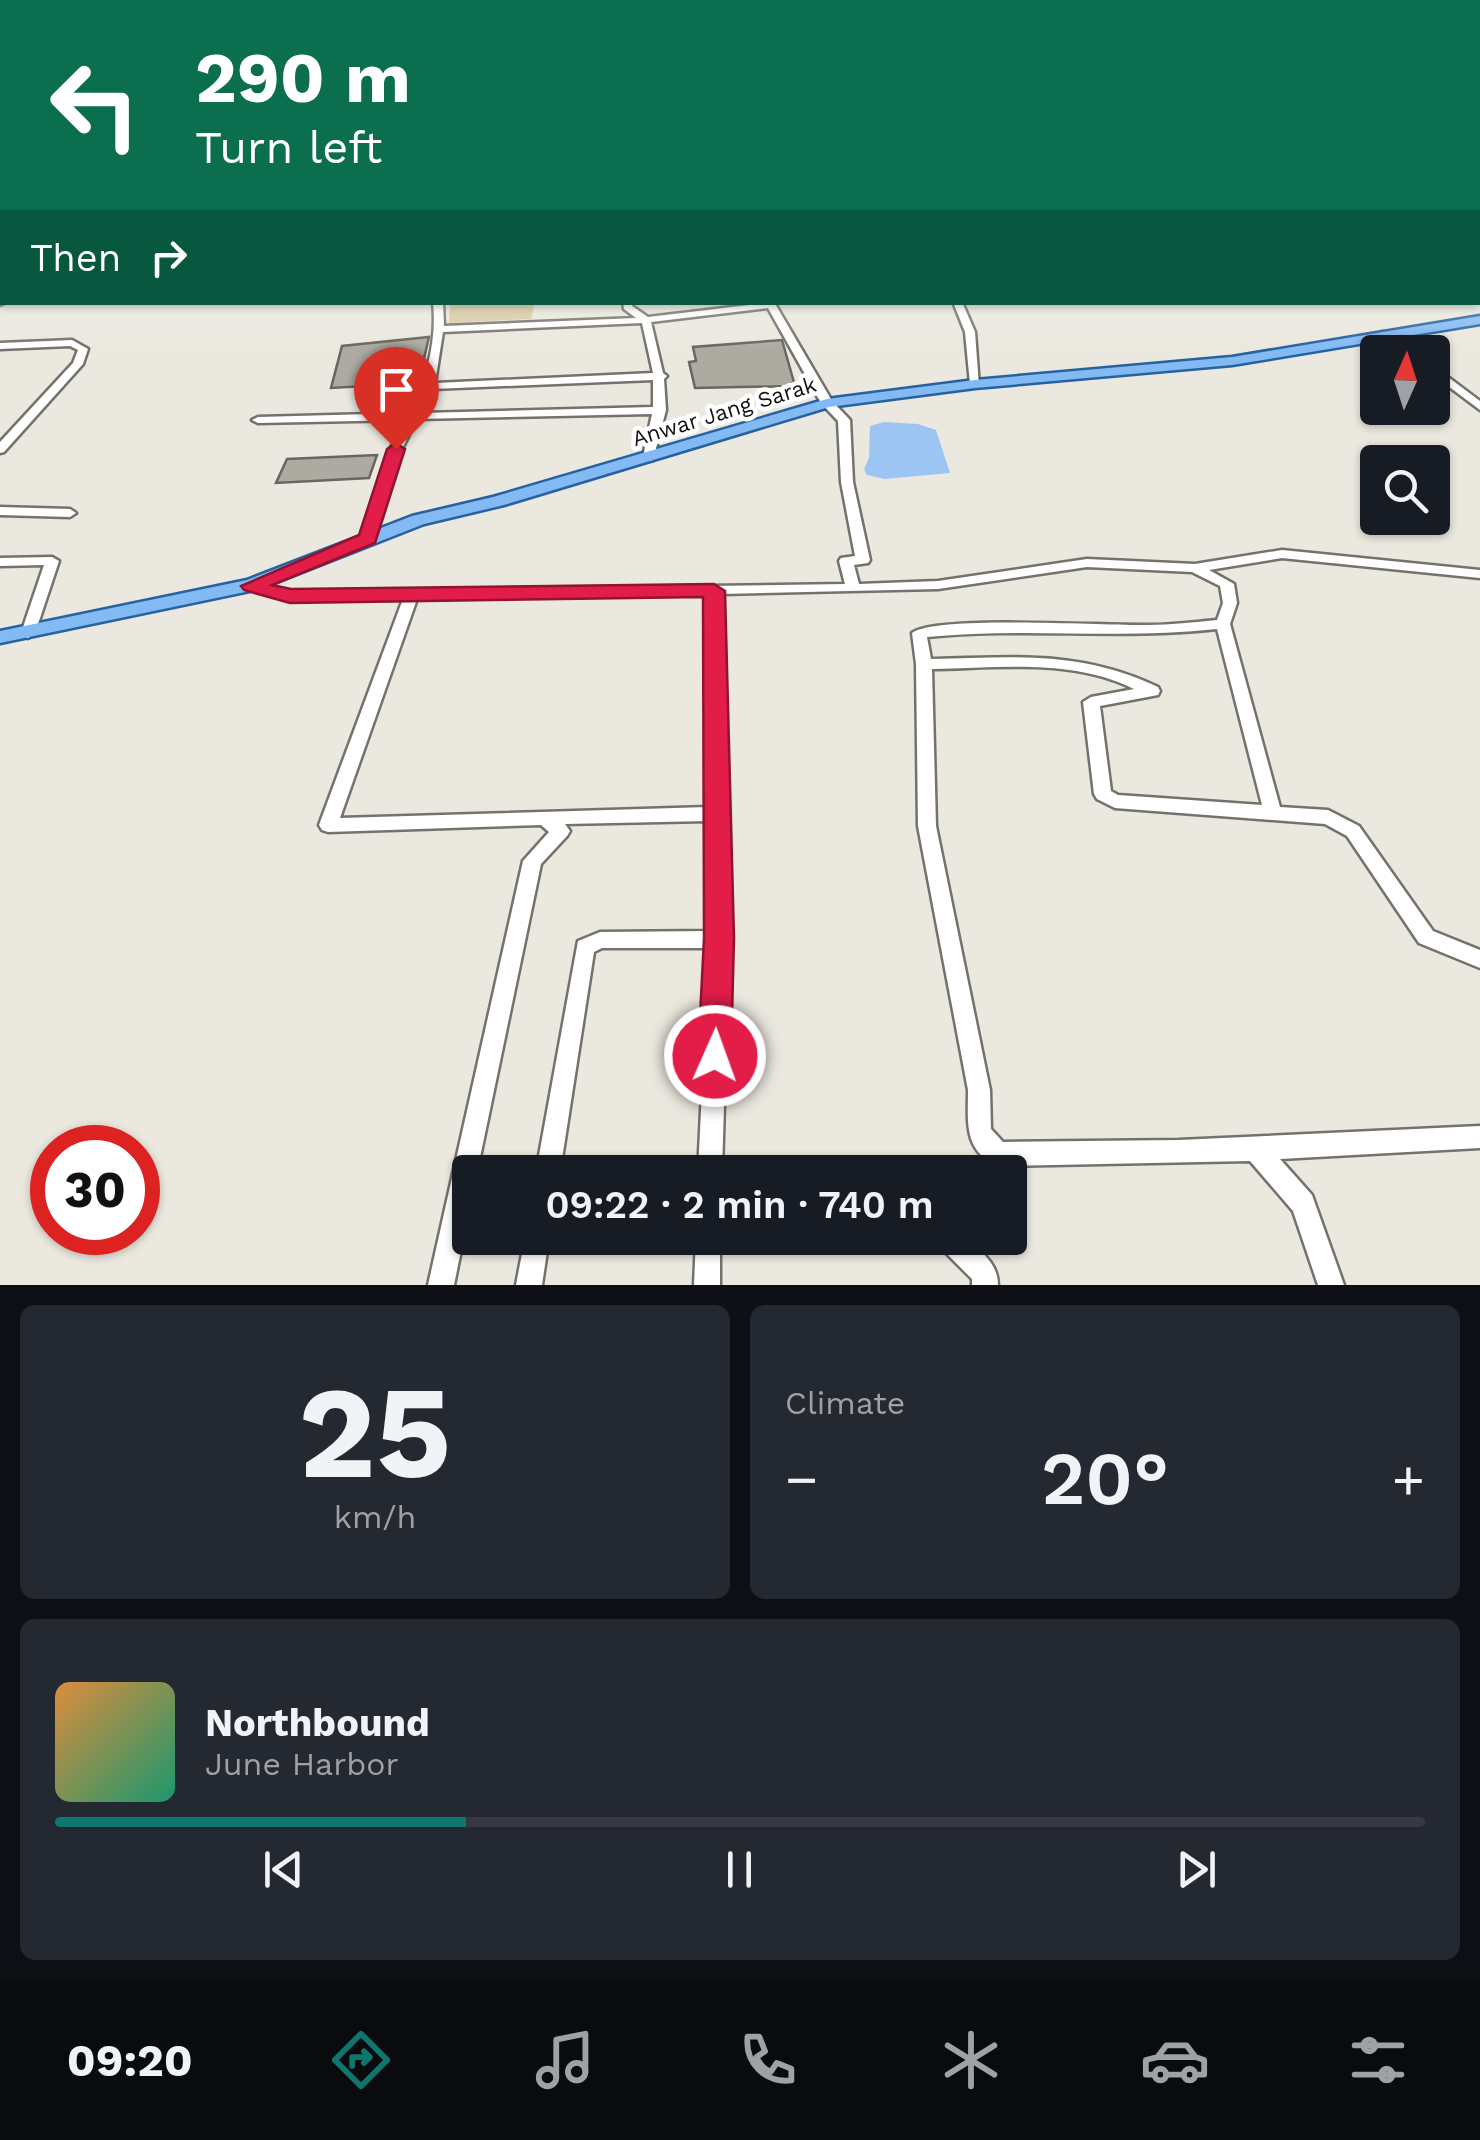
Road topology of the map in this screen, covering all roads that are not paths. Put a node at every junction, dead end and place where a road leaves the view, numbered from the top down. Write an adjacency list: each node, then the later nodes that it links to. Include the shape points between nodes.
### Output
1 (438, 305): 8 (street)
2 (627, 305): 6 (street)
3 (762, 305): 6 (street)
4 (771, 305): 16 (street)
5 (959, 305): 14 (street)
6 (646, 320): 8 (street); 12 (street)
7 (1480, 320): 9 (main road, Anwar Jang Sarak)
8 (438, 329): 15 (street)
9 (1382, 335)
10 (1360, 339): 14 (main road, Anwar Jang Sarak, via 1232,361)
11 (0, 346): 21 (street, via 72,343 83,349 78,364)
12 (662, 376): 15 (street); 18 (street)
13 (1450, 383): 17 (street)
14 (976, 384): 16 (main road, Anwar Jang Sarak)
15 (429, 386): 19 (street)
16 (827, 403): 22 (main road, Anwar Jang Sarak); 30 (street, via 844,420 847,482 863,560 846,561)
17 (1480, 407)
18 (660, 410): 19 (street); 22 (street)
19 (414, 414): 20 (street); 25 (street)
20 (258, 420)
21 (0, 449)
22 (649, 457): 25 (main road, Anwar Jang Sarak)
23 (0, 511): 24 (street)
24 (70, 513)
25 (368, 538): 29 (main road, Anwar Jang Sarak)
26 (0, 562): 34 (street, via 52,562)
27 (1196, 568): 28 (street, via 1282,554); 30 (street, via 1087,562 938,585); 33 (street, via 1227,584)
28 (1480, 574)
29 (252, 586): 32 (street, via 290,596); 34 (main road, Anwar Jang Sarak)
30 (853, 588): 31 (street)
31 (714, 591): 32 (street); 38 (street)
32 (412, 593): 39 (street, via 328,825)
33 (1224, 624): 36 (street, via 1171,632 1004,625 919,632); 37 (street)
34 (28, 633): 35 (main road, Anwar Jang Sarak)
35 (0, 637)
36 (924, 664): 37 (street, via 1079,664 1133,679 1152,690 1092,702 1103,794 1115,801); 43 (street, via 926,826 980,1090 979,1134 998,1154)
37 (1272, 813): 41 (street, via 1328,817 1354,831 1426,938)
38 (718, 814): 39 (street); 40 (street)
39 (545, 818): 49 (street, via 561,831 532,860)
40 (719, 938): 44 (street, via 600,940 585,947); 45 (street)
41 (1480, 959)
42 (1480, 1137): 43 (street)
43 (1256, 1150): 53 (street, via 1303,1204)
44 (551, 1155)
45 (711, 1155)
46 (533, 1255): 50 (street)
47 (708, 1255): 51 (street)
48 (966, 1255): 52 (street, via 984,1274)
49 (441, 1285)
50 (528, 1285)
51 (707, 1285)
52 (985, 1285)
53 (1331, 1285)

